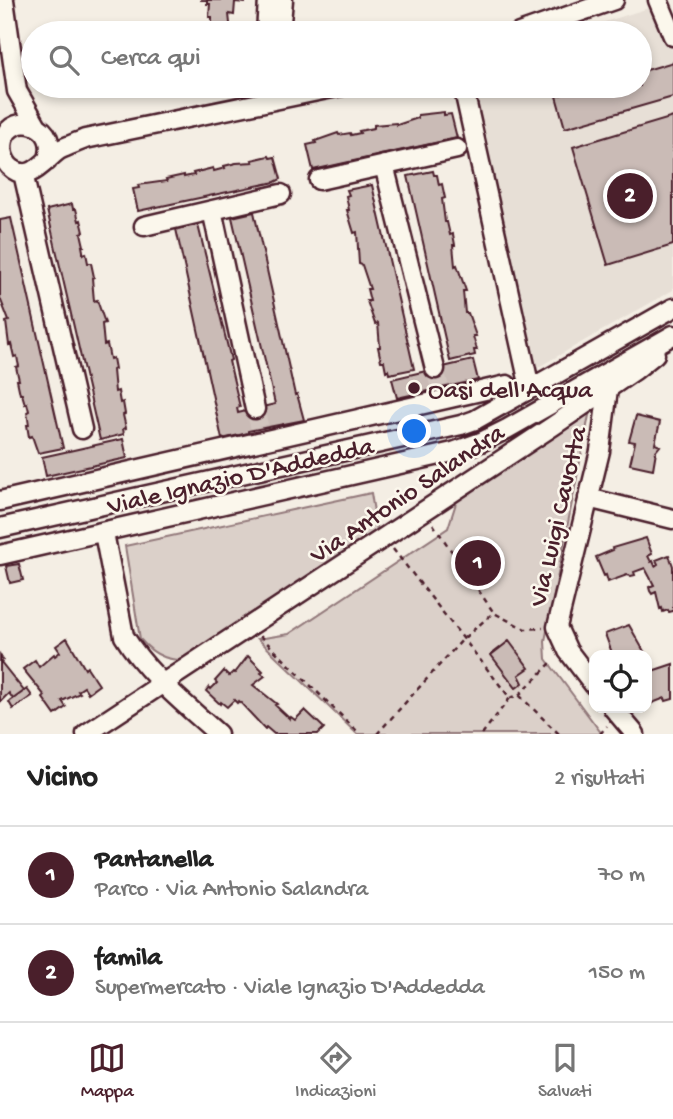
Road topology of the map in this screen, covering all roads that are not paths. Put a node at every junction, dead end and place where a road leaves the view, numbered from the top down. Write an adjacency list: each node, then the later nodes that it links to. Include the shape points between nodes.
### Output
1 (4, 0): 10 (street)
2 (268, 0): 6 (street)
3 (283, 0): 7 (street)
4 (614, 0): 8 (street)
5 (658, 0): 9 (street)
6 (267, 21)
7 (281, 21)
8 (554, 21)
9 (673, 36)
10 (17, 91): 11 (street); 17 (street)
11 (21, 97)
12 (21, 98): 15 (street)
13 (249, 98): 16 (street)
14 (466, 98): 30 (street)
15 (40, 128): 16 (street, via 57,135); 17 (street, via 23,124 10,130); 19 (street, via 51,145)
16 (107, 134): 19 (street, via 67,146)
17 (3, 141): 21 (street, via 4,157)
18 (457, 149): 20 (street)
19 (47, 161): 21 (street, via 37,171)
20 (384, 166): 22 (street); 28 (street)
21 (12, 169): 35 (street)
22 (319, 180)
23 (281, 194): 24 (street)
24 (212, 210): 25 (street); 33 (street)
25 (144, 226)
26 (673, 308): 30 (street, Viale Ignazio D'Addedda)
27 (673, 336): 31 (street, Via Antonio Salandra); 43 (street, Viale Ignazio D'Addedda, via 507,429 462,449)
28 (435, 369)
29 (507, 385): 32 (street, Viale Ignazio D'Addedda)
30 (530, 388): 34 (street, Viale Ignazio D'Addedda, via 475,420)
31 (608, 389): 38 (street, Via Luigi Cavotta, via 600,451); 46 (street, Via Antonio Salandra)
32 (442, 394): 34 (street); 36 (street, Viale Ignazio D'Addedda)
33 (255, 409)
34 (449, 427): 37 (street, Viale Ignazio D'Addedda)
35 (82, 429)
36 (261, 435): 37 (street, Viale Ignazio D'Addedda); 39 (street, Viale Ignazio D'Addedda)
37 (268, 470): 40 (street, Viale Ignazio D'Addedda)
38 (587, 498): 41 (street); 45 (street, Via Luigi Cavotta, via 557,627)
39 (0, 501)
40 (97, 507): 42 (street, Viale Ignazio D'Addedda); 43 (street, via 88,522)
41 (673, 519)
42 (0, 528)
43 (104, 533): 44 (street, Viale Ignazio D'Addedda); 46 (street, via 124,636)
44 (0, 555)
45 (589, 678)
46 (164, 685): 48 (street, Via Antonio Salandra); 49 (street)
47 (617, 713): 50 (street)
48 (86, 734)
49 (218, 734)
50 (635, 734)

